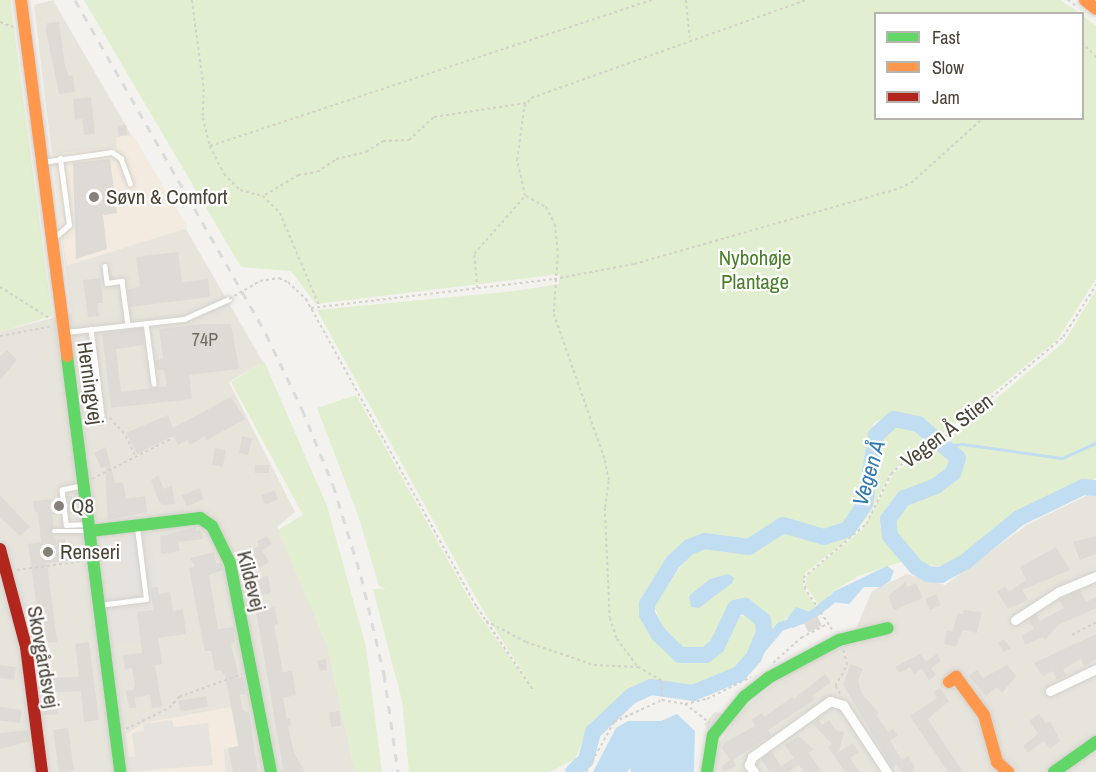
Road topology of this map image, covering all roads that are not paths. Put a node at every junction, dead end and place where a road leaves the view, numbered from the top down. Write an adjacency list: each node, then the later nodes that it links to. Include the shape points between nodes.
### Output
1 (21, 0): 5 (street, Herningvej)
2 (1085, 0): 3 (street)
3 (1096, 9)
4 (60, 159): 5 (lane); 6 (lane, via 112,152 121,158); 7 (lane, via 69,225)
5 (42, 162): 7 (street, Herningvej)
6 (129, 183)
7 (52, 239): 12 (street, Herningvej)
8 (105, 266): 11 (lane, via 107,283 122,281)
9 (229, 299): 10 (lane, via 184,319)
10 (146, 323): 11 (lane); 14 (lane)
11 (128, 325): 13 (lane)
12 (63, 329): 13 (lane); 16 (street, Herningvej)
13 (91, 329): 15 (lane)
14 (154, 383)
15 (102, 415)
16 (83, 484): 17 (street, Herningvej); 17 (lane, via 62,490 66,525)
17 (89, 527): 18 (street, Kildevej); 19 (lane); 22 (street, Herningvej)
18 (137, 527): 22 (lane, via 147,599); 32 (street, Kildevej, via 200,518 212,526 231,563)
19 (54, 531)
20 (0, 551): 30 (street, Skovgårdsvej, via 26,647)
21 (1096, 576): 23 (street, via 1058,592)
22 (99, 605): 31 (street, Herningvej)
23 (1015, 620)
24 (888, 628): 33 (street, via 839,640 768,678 736,704 716,730 706,762)
25 (1096, 669): 27 (street)
26 (949, 682): 35 (street, via 956,677 984,715 997,762)
27 (1050, 691)
28 (1096, 742): 36 (street)
29 (884, 771): 34 (street, via 843,705 830,702 752,757 749,765)
30 (42, 772)
31 (120, 772)
32 (271, 772)
33 (707, 772)
34 (754, 772)
35 (1008, 772)
36 (1054, 772)

